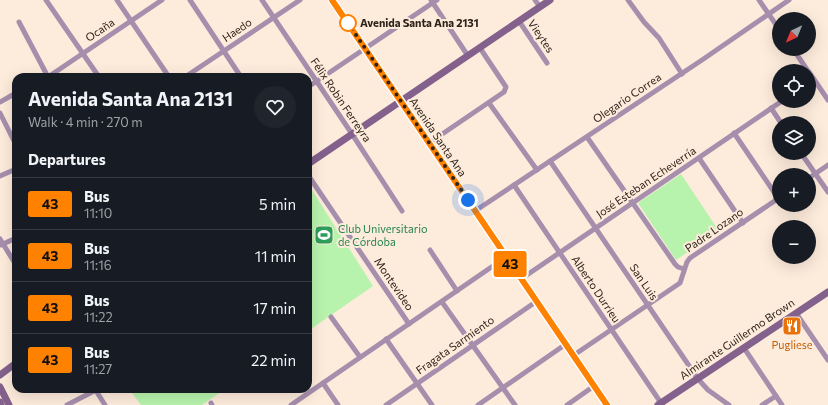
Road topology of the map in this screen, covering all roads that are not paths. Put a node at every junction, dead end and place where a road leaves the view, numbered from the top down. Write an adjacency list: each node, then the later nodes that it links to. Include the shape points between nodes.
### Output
1 (46, 0): 24 (street)
2 (117, 0): 18 (street)
3 (162, 0): 18 (street, Ocaña)
4 (190, 0): 23 (street)
5 (262, 0): 16 (street, Félix Robin Ferreyra)
6 (300, 0): 16 (street, Haedo)
7 (332, 0): 21 (main road, Avenida Santa Ana)
8 (535, 0): 14 (street)
9 (550, 0): 14 (street)
10 (628, 0): 34 (street, via 659,38)
11 (759, 0): 15 (street)
12 (789, 0): 15 (street, Olegario Correa)
13 (434, 1): 21 (street); 25 (street)
14 (540, 7): 19 (street)
15 (769, 14): 17 (street); 34 (street, Olegario Correa)
16 (274, 18): 23 (street, Haedo); 33 (street, Félix Robin Ferreyra)
17 (772, 18)
18 (131, 21): 24 (street, Ocaña); 30 (street)
19 (519, 21): 22 (street); 26 (street, Vieytes)
20 (19, 22): 27 (street)
21 (365, 48): 36 (street); 42 (main road, Avenida Santa Ana)
22 (480, 48): 25 (street); 43 (street, via 506,87 504,92)
23 (224, 51): 31 (street, Haedo); 32 (street)
24 (83, 54): 28 (street, Ocaña); 29 (street)
25 (468, 56): 42 (street)
26 (547, 63)
27 (46, 73)
28 (54, 73)
29 (95, 73)
30 (166, 73)
31 (191, 73)
32 (238, 73)
33 (311, 73)
34 (682, 74): 50 (street, Olegario Correa)
35 (312, 75): 36 (street, Félix Robin Ferreyra)
36 (316, 81): 38 (street); 48 (street, Félix Robin Ferreyra)
37 (816, 83): 40 (street)
38 (312, 84)
39 (12, 96): 41 (street)
40 (828, 100)
41 (0, 102)
42 (401, 102): 48 (street); 51 (main road, Avenida Santa Ana)
43 (489, 103): 51 (street); 56 (street)
44 (771, 108): 46 (street); 47 (street, José Esteban Echeverría)
45 (0, 113): 49 (street)
46 (776, 116)
47 (734, 133): 52 (street, José Esteban Echeverría); 63 (street)
48 (352, 134): 53 (street); 67 (street, Félix Robin Ferreyra)
49 (12, 137)
50 (587, 137): 54 (street, Olegario Correa); 65 (street)
51 (429, 143): 68 (main road, Avenida Santa Ana)
52 (699, 158): 65 (street, José Esteban Echeverría); 69 (street)
53 (312, 161)
54 (550, 162): 56 (street, Olegario Correa); 70 (street, San Luis)
55 (828, 165): 58 (street)
56 (537, 170): 62 (street, Olegario Correa)
57 (12, 171): 60 (street)
58 (816, 172)
59 (816, 174): 64 (street)
60 (0, 176)
61 (312, 181): 87 (street, Montevideo)
62 (514, 186): 68 (street, Olegario Correa); 75 (street, Alberto Durrieu)
63 (772, 188)
64 (828, 192)
65 (633, 203): 70 (street, José Esteban Echeverría); 78 (street, via 675,264)
66 (772, 203): 69 (street, Padre Lozano)
67 (402, 211)
68 (476, 211): 76 (main road, Avenida Santa Ana)
69 (743, 223): 78 (street, Padre Lozano, via 690,258)
70 (596, 228): 75 (street, José Esteban Echeverría); 84 (street, San Luis)
71 (0, 239): 73 (street)
72 (12, 240): 73 (street)
73 (1, 245): 77 (street)
74 (430, 250): 80 (street)
75 (560, 252): 79 (street, José Esteban Echeverría); 88 (street, Alberto Durrieu)
76 (506, 257): 79 (main road, Avenida Santa Ana); 80 (street)
77 (12, 260)
78 (684, 269): 84 (street, Padre Lozano, via 680,283)
79 (521, 279): 82 (main road, Avenida Santa Ana)
80 (457, 291): 83 (street)
81 (828, 292): 85 (street, Almirante Guillermo Brown)
82 (537, 301): 90 (street, Fragata Sarmiento); 91 (main road, Avenida Santa Ana)
83 (442, 302): 87 (street); 90 (street)
84 (648, 305): 88 (street, Padre Lozano); 98 (street, San Luis)
85 (796, 313): 92 (street, Almirante Guillermo Brown); 95 (street)
86 (331, 317): 94 (street)
87 (409, 324): 89 (street)
88 (612, 329): 93 (street, Padre Lozano); 109 (street, Alberto Durrieu)
89 (386, 339): 94 (street); 100 (street)
90 (473, 344): 100 (street, Fragata Sarmiento); 103 (street)
91 (566, 344): 93 (main road, Avenida Santa Ana); 103 (street)
92 (744, 348): 98 (street, Almirante Guillermo Brown); 108 (street)
93 (574, 355): 101 (main road, Avenida Santa Ana)
94 (360, 357): 99 (street)
95 (828, 360)
96 (12, 366): 97 (street)
97 (0, 375)
98 (698, 379): 109 (street, Almirante Guillermo Brown); 121 (street, San Luis, via 708,390)
99 (323, 383): 104 (street); 114 (street)
100 (417, 384): 115 (street, Fragata Sarmiento); 116 (street)
101 (594, 386): 119 (street); 120 (main road, Avenida Santa Ana)
102 (0, 387): 110 (street)
103 (503, 387): 117 (street); 118 (street)
104 (312, 390)
105 (89, 393): 111 (street)
106 (98, 393): 112 (street)
107 (308, 393): 113 (street)
108 (776, 396): 122 (street); 123 (street)
109 (660, 404)
110 (9, 405)
111 (67, 405)
112 (106, 405)
113 (291, 405)
114 (338, 405)
115 (386, 405)
116 (432, 405)
117 (478, 405)
118 (516, 405)
119 (567, 405)
120 (607, 405)
121 (729, 405)
122 (762, 405)
123 (782, 405)

